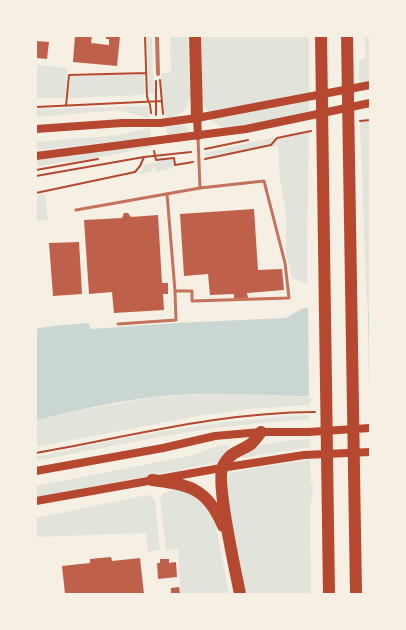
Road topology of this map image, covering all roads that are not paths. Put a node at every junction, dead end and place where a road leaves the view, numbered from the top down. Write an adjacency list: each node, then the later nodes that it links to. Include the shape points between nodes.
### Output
1 (157, 36): 5 (street)
2 (195, 36): 8 (highway)
3 (321, 36): 26 (highway)
4 (347, 36): 27 (highway)
5 (158, 74)
6 (370, 85): 8 (main road)
7 (370, 103): 10 (main road, via 246,129)
8 (197, 118): 9 (main road); 10 (main road)
9 (36, 129)
10 (198, 136): 11 (main road); 12 (lane)
11 (36, 156)
12 (200, 188): 13 (lane); 15 (lane, via 264,181 285,262 289,298 192,301 192,290)
13 (167, 194): 14 (lane); 15 (lane)
14 (76, 210)
15 (175, 291): 16 (lane, via 176,320)
16 (118, 324)
17 (370, 428): 18 (main road)
18 (261, 432): 20 (highway, via 251,443 233,453); 21 (main road, via 214,436)
19 (370, 452): 20 (main road, via 304,455)
20 (222, 468): 22 (main road); 24 (highway, via 222,492)
21 (36, 471)
22 (152, 480): 23 (main road); 24 (highway, via 178,483 204,495 213,504)
23 (36, 501)
24 (230, 543): 25 (highway)
25 (240, 594)
26 (329, 594)
27 (356, 594)

